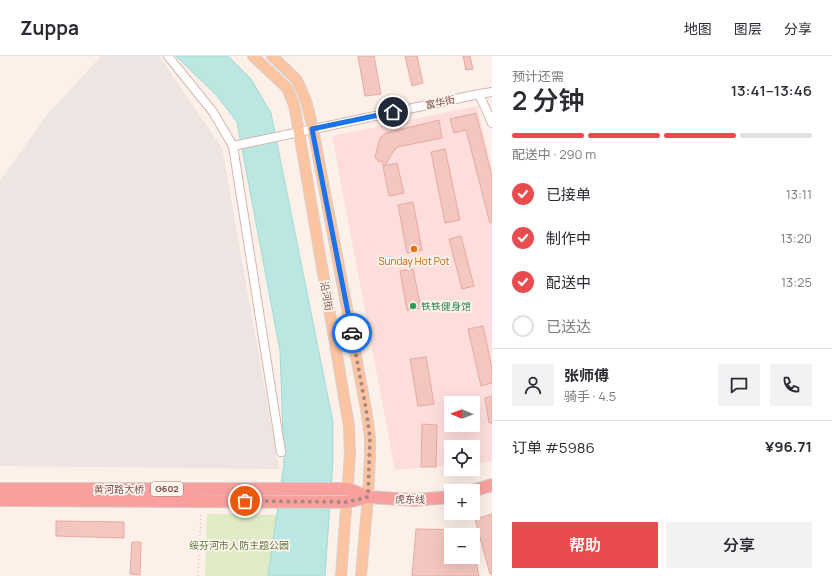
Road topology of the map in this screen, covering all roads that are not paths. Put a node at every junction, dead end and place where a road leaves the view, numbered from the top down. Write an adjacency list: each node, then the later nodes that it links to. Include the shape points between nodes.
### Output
1 (168, 56): 9 (street, via 213,112)
2 (253, 56): 8 (main road, 沿河街, via 286,88 294,105)
3 (272, 56): 7 (main road, 沿河街, via 297,80 306,101)
4 (492, 92): 5 (street, 富华街)
5 (479, 94): 6 (street); 7 (street, 富华街)
6 (492, 123)
7 (312, 129): 8 (street, 富华街); 15 (main road, 沿河街, via 366,409 370,437)
8 (299, 132): 9 (street, 富华街); 13 (main road, 沿河街, via 349,426)
9 (233, 146): 10 (street)
10 (281, 452)
11 (492, 485): 14 (highway)
12 (0, 489): 13 (highway, 黄河路大桥 / G602)
13 (348, 489): 15 (highway, G602); 18 (main road, 沿河街)
14 (480, 489)
15 (368, 497): 16 (highway, 虎东线 / G602, via 414,500); 18 (highway, G602); 20 (main road, 沿河街)
16 (444, 498)
17 (0, 500): 18 (highway, 黄河路大桥 / G602)
18 (347, 502): 19 (main road, 沿河街)
19 (341, 576)
20 (361, 576)

